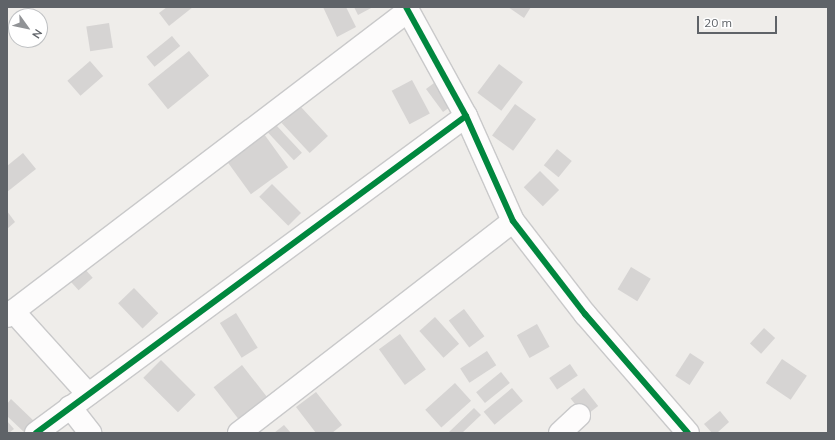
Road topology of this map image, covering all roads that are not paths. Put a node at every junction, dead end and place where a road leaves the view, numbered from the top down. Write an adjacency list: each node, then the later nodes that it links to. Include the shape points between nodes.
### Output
1 (407, 9): 2 (street); 4 (street)
2 (466, 116): 3 (street); 5 (street)
3 (513, 221): 10 (street); 12 (street, via 585,314)
4 (10, 314): 5 (street)
5 (88, 394): 6 (street)
6 (70, 407): 8 (street); 9 (street)
7 (579, 414): 11 (street)
8 (36, 433)
9 (90, 433)
10 (239, 433)
11 (560, 433)
12 (688, 433)

